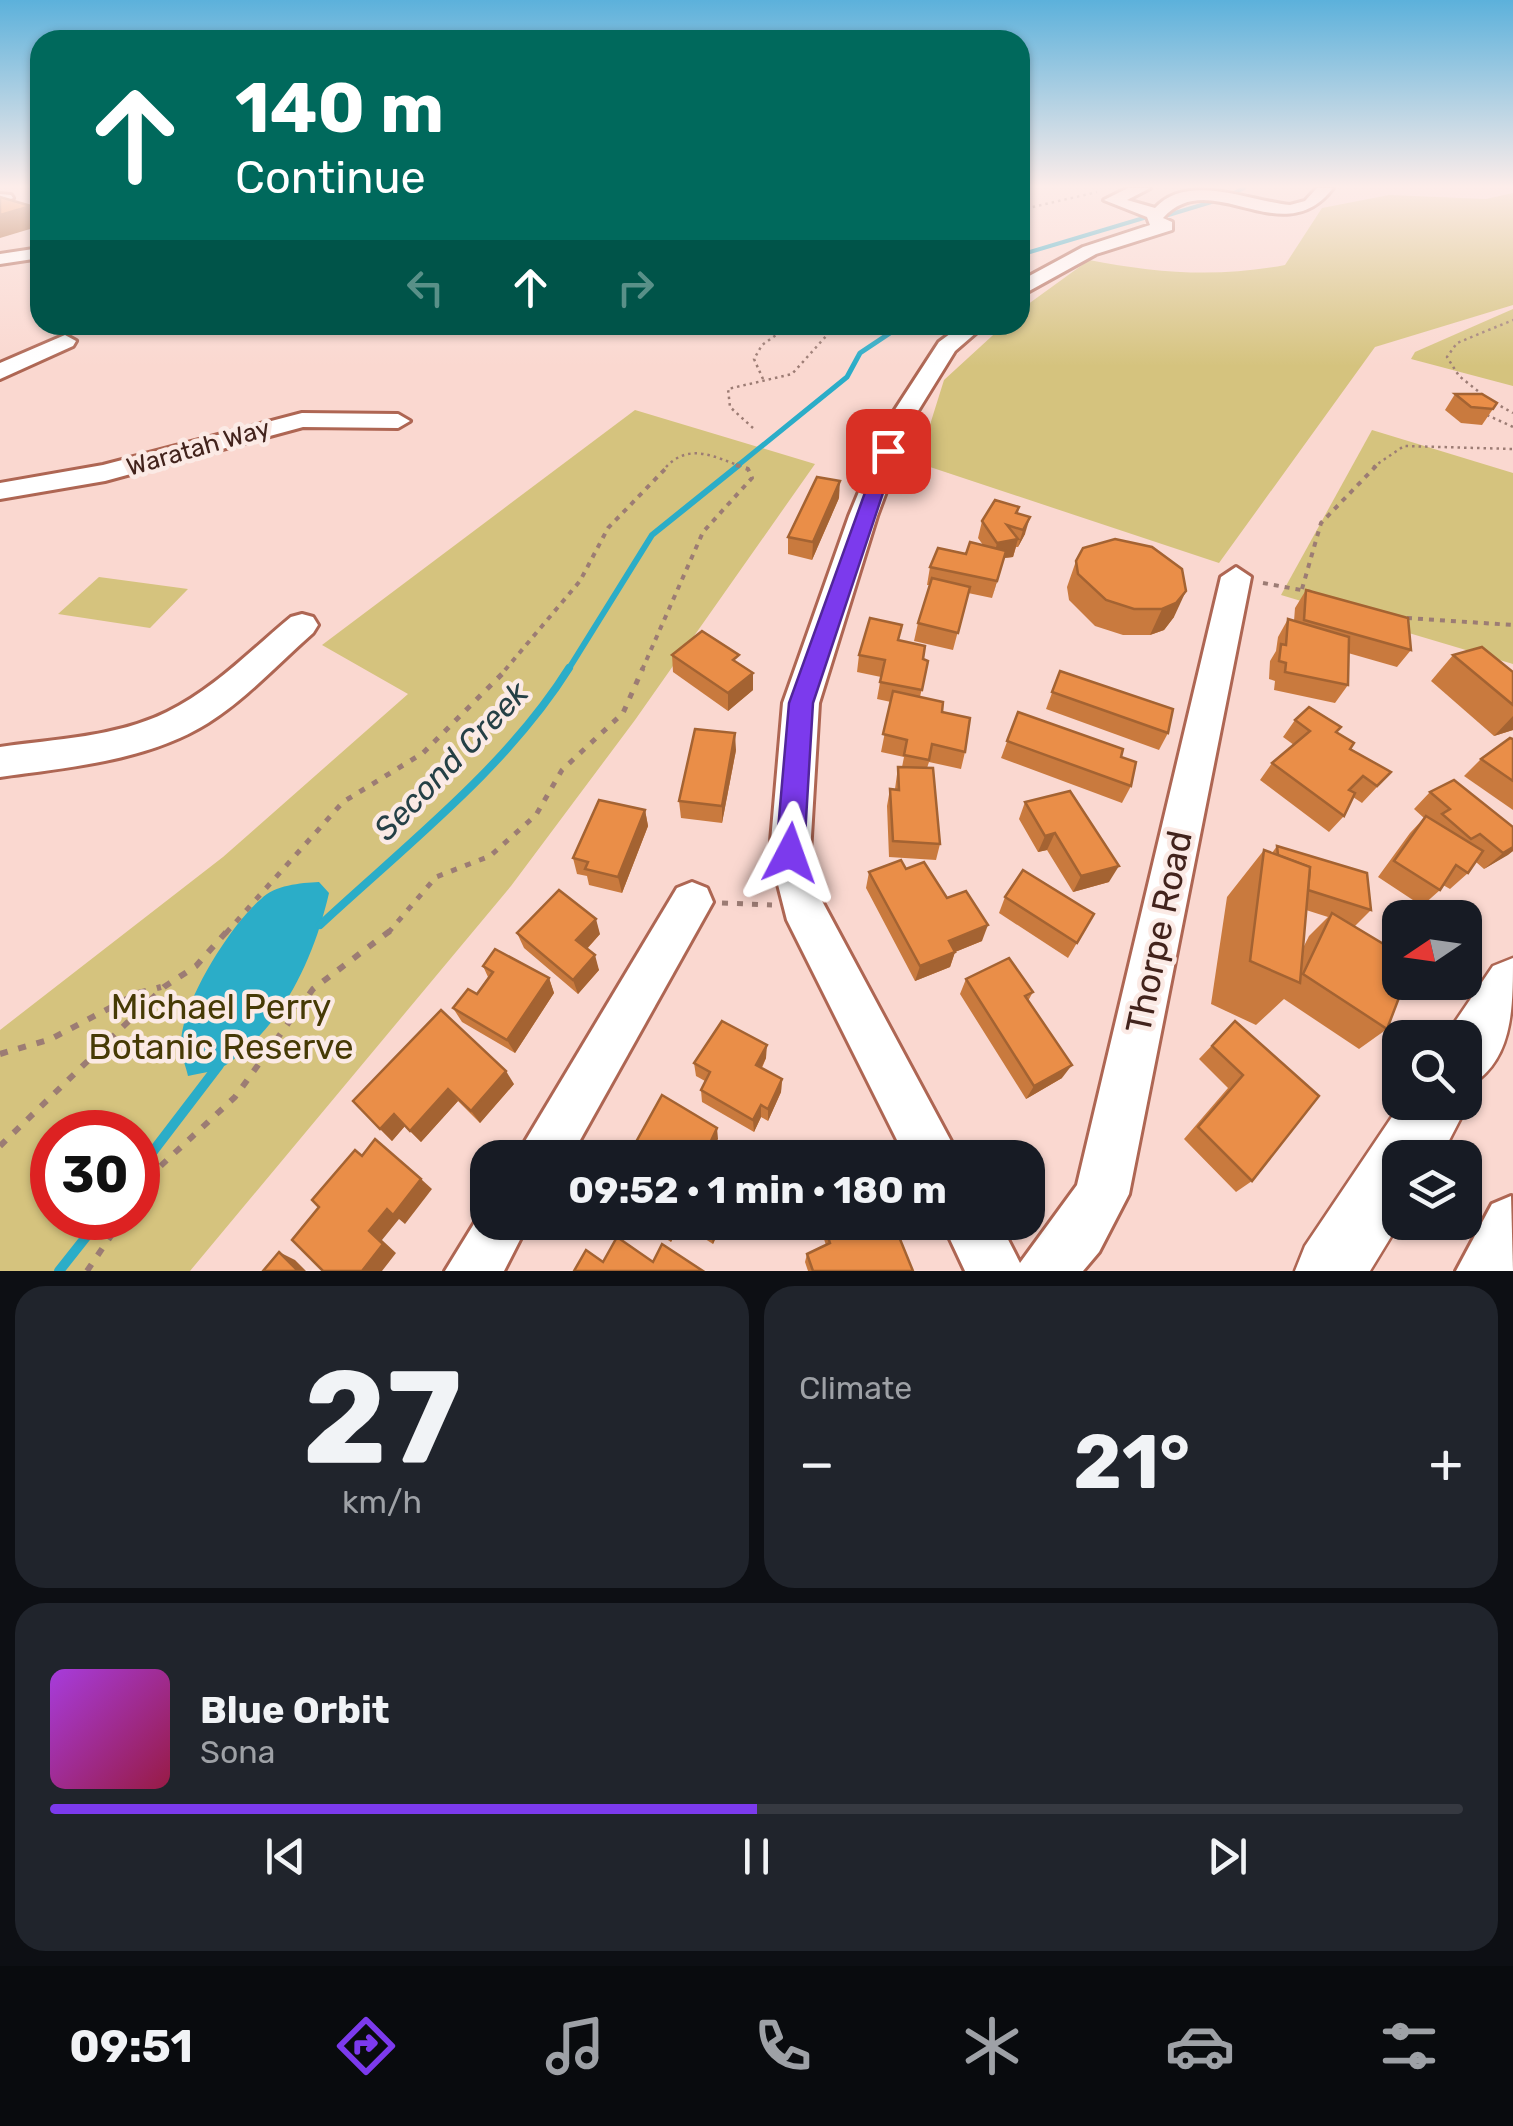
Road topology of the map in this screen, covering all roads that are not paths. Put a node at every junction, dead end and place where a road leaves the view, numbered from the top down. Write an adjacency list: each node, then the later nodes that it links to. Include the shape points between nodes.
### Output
1 (1091, 247): 4 (street)
2 (30, 254): 3 (street)
3 (0, 259)
4 (1030, 282)
5 (963, 335): 17 (street, via 947,347 902,419 863,516 801,703 790,853 802,906)
6 (65, 342): 7 (street)
7 (0, 372)
8 (398, 420): 9 (street, Waratah Way, via 302,420 104,473)
9 (0, 491)
10 (1236, 577): 25 (street, Thorpe Road, via 1102,1194 1080,1233)
11 (302, 625): 12 (street, via 199,710 162,730)
12 (0, 762)
13 (692, 902): 16 (street)
14 (1513, 986): 15 (main road)
15 (1482, 1032)
16 (552, 1140)
17 (925, 1140)
18 (1382, 1192): 22 (main road)
19 (1511, 1223): 26 (street)
20 (491, 1240): 23 (street)
21 (979, 1240): 24 (street)
22 (1333, 1270)
23 (472, 1271)
24 (996, 1271)
25 (1046, 1271)
26 (1484, 1271)

